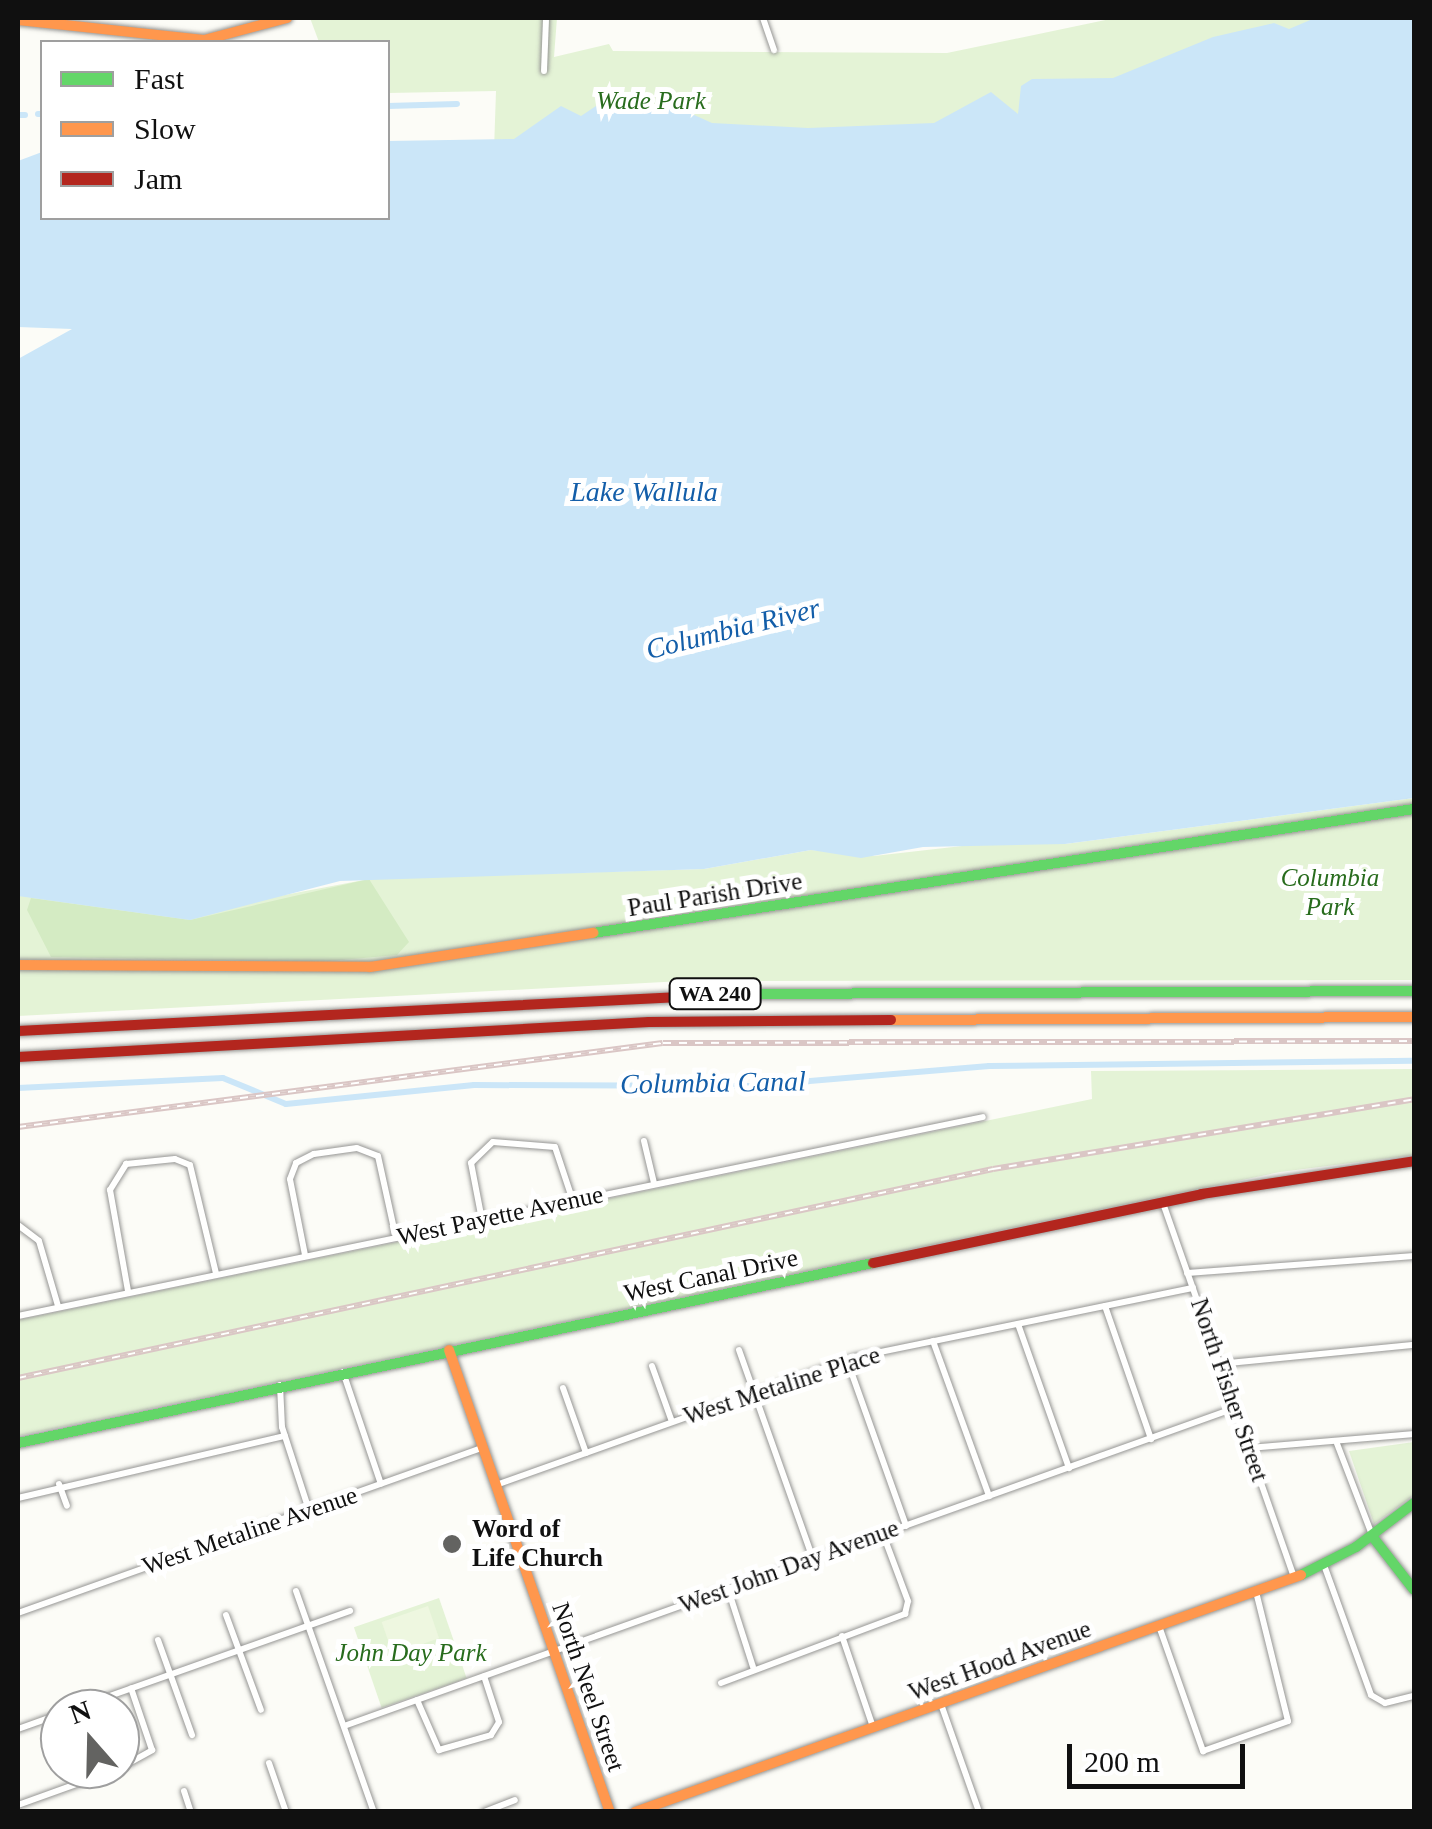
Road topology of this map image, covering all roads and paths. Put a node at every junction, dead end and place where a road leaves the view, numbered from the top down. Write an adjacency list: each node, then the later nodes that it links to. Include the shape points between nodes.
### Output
1 (283, 18): 4 (main road, via 204,40)
2 (546, 18): 6 (street)
3 (763, 18): 5 (street)
4 (18, 20)
5 (774, 50)
6 (544, 71)
7 (1414, 809): 8 (main road, Paul Parish Drive, via 370,966)
8 (18, 965)
9 (1414, 991): 11 (main road, WA 240, via 646,994)
10 (1414, 1017): 12 (main road, WA 240, via 649,1022)
11 (18, 1031)
12 (18, 1057)
13 (984, 1116): 16 (street, West Payette Avenue)
14 (644, 1142): 16 (street)
15 (1414, 1161): 18 (main road, West Canal Drive)
16 (654, 1183): 17 (street, West Payette Avenue)
17 (572, 1201): 19 (street, West Payette Avenue); 19 (street, via 556,1146 493,1142 471,1163)
18 (1163, 1202): 24 (street, North Fisher Street); 34 (main road, West Canal Drive)
19 (482, 1220): 21 (street, West Payette Avenue)
20 (18, 1225): 28 (street, via 40,1241)
21 (396, 1238): 22 (street, West Payette Avenue); 22 (street, via 378,1156 357,1148 314,1154 296,1163 290,1180)
22 (306, 1256): 25 (street, West Payette Avenue)
23 (1414, 1256): 24 (street)
24 (1188, 1272): 26 (street, North Fisher Street)
25 (216, 1273): 27 (street, West Payette Avenue); 27 (street, via 190,1165 168,1158 126,1164 110,1190)
26 (1193, 1288): 29 (street, West Metaline Place); 37 (street, North Fisher Street)
27 (128, 1291): 28 (street, West Payette Avenue)
28 (58, 1306): 30 (street, West Payette Avenue)
29 (1105, 1306): 31 (street, West Metaline Place); 47 (street)
30 (18, 1316)
31 (1018, 1324): 32 (street, West Metaline Place); 56 (street)
32 (933, 1341): 36 (street, West Metaline Place); 61 (street)
33 (1414, 1346): 37 (street)
34 (449, 1350): 39 (main road, West Canal Drive); 50 (main road, North Neel Street)
35 (739, 1350): 42 (street)
36 (847, 1360): 42 (street, West Metaline Place); 66 (street)
37 (1220, 1364): 43 (street, North Fisher Street)
38 (652, 1366): 44 (street)
39 (342, 1371): 40 (main road, West Canal Drive); 59 (street)
40 (280, 1385): 46 (street); 49 (main road, West Canal Drive)
41 (563, 1388): 53 (street)
42 (754, 1393): 44 (street, West Metaline Place); 69 (street)
43 (1235, 1408): 47 (street, West John Day Avenue); 51 (street, North Fisher Street)
44 (672, 1422): 53 (street, West Metaline Place)
45 (1414, 1434): 48 (street)
46 (284, 1436): 52 (street); 65 (street)
47 (1151, 1438): 56 (street, West John Day Avenue)
48 (1336, 1442): 51 (street); 68 (street)
49 (18, 1443)
50 (483, 1448): 59 (street, West Metaline Avenue); 60 (main road, North Neel Street)
51 (1249, 1448): 71 (street, North Fisher Street)
52 (209, 1452): 54 (street); 55 (street)
53 (586, 1453): 60 (street, West Metaline Place)
54 (211, 1462)
55 (135, 1467): 57 (street); 58 (street)
56 (1069, 1468): 61 (street, West John Day Avenue)
57 (138, 1481)
58 (60, 1484): 62 (street); 64 (street)
59 (381, 1484): 65 (street, West Metaline Avenue)
60 (496, 1485): 84 (main road, North Neel Street)
61 (989, 1496): 66 (street, West John Day Avenue)
62 (18, 1498)
63 (1414, 1503): 68 (main road, West Hood Avenue)
64 (67, 1506)
65 (309, 1510): 77 (street, West Metaline Avenue)
66 (906, 1526): 67 (street, West John Day Avenue)
67 (884, 1534): 69 (street, West John Day Avenue); 81 (street, via 909,1607)
68 (1372, 1536): 70 (main road, West Hood Avenue); 73 (main road)
69 (813, 1559): 72 (street, West John Day Avenue)
70 (1324, 1565): 71 (main road, West Hood Avenue); 90 (street, via 1368,1689 1381,1702)
71 (1294, 1578): 75 (main road, West Hood Avenue)
72 (728, 1589): 84 (street, West John Day Avenue); 85 (street)
73 (1414, 1590)
74 (296, 1591): 79 (street)
75 (1256, 1591): 80 (main road, West Hood Avenue); 80 (street, via 1288,1721 1203,1751)
76 (350, 1611): 79 (street)
77 (18, 1613)
78 (226, 1615): 83 (street)
79 (308, 1625): 83 (street); 95 (street)
80 (1159, 1626): 92 (main road, West Hood Avenue)
81 (842, 1636): 85 (street); 96 (street)
82 (158, 1640): 86 (street)
83 (239, 1650): 86 (street); 93 (street)
84 (554, 1651): 87 (street, West John Day Avenue); 108 (main road, North Neel Street)
85 (754, 1667): 88 (street)
86 (170, 1674): 89 (street); 97 (street)
87 (484, 1676): 91 (street, West John Day Avenue); 91 (street, via 498,1728 450,1750 433,1744)
88 (721, 1683)
89 (132, 1688)
90 (1414, 1696)
91 (417, 1700): 95 (street, West John Day Avenue)
92 (941, 1703): 96 (main road, West Hood Avenue); 110 (street)
93 (261, 1710)
94 (140, 1714): 98 (street, via 152,1753)
95 (344, 1726): 106 (street)
96 (874, 1727): 109 (main road, West Hood Avenue)
97 (192, 1735)
98 (140, 1759)
99 (269, 1762): 105 (street)
100 (63, 1789): 103 (street)
101 (184, 1791): 104 (street)
102 (515, 1800): 107 (street)
103 (18, 1805)
104 (191, 1812)
105 (286, 1812)
106 (374, 1812)
107 (484, 1812)
108 (610, 1812)
109 (635, 1812)
110 (979, 1812)

